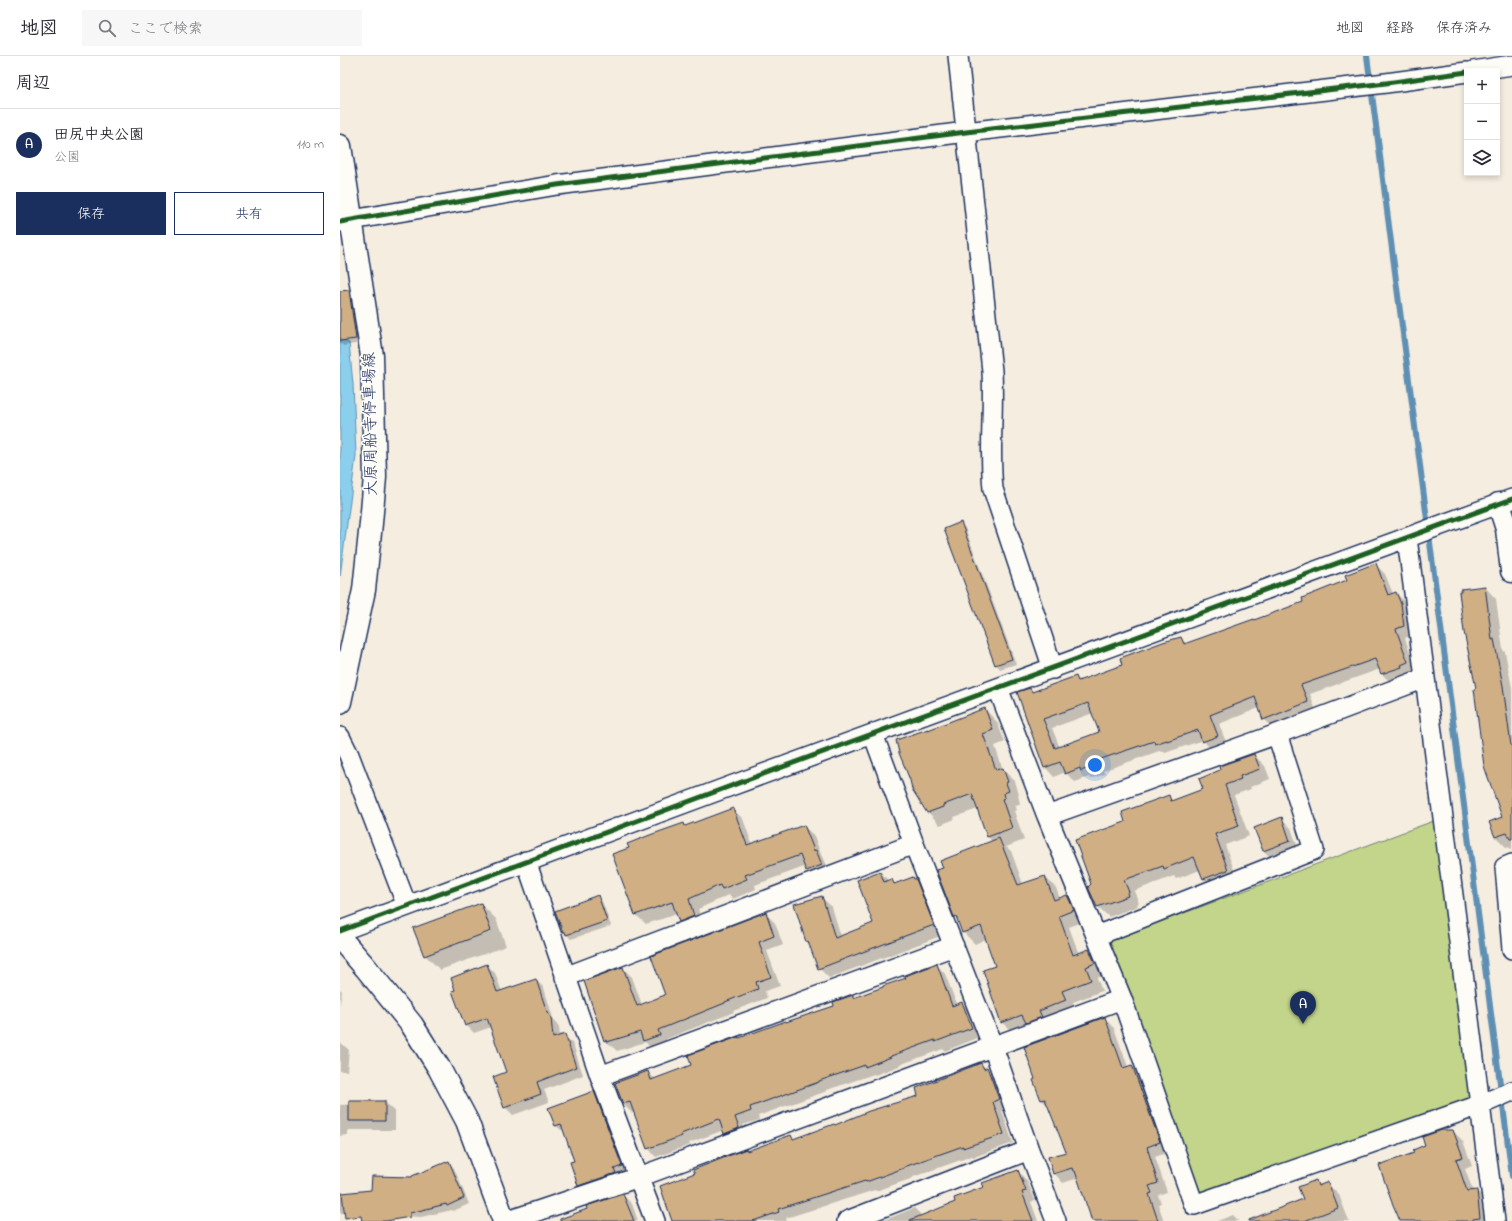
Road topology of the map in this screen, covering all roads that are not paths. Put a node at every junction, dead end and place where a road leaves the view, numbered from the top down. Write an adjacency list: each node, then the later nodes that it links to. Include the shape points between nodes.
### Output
1 (958, 56): 5 (street)
2 (1512, 66): 3 (street)
3 (1496, 68)
4 (1464, 72): 5 (street)
5 (966, 132): 7 (street, via 558,185); 11 (street, via 994,397 990,467 993,489)
6 (340, 146): 7 (main road, 大原周船寺停車場線)
7 (345, 221): 14 (main road, 大原周船寺停車場線, via 372,356 375,477 364,590)
8 (1506, 502): 9 (street); 10 (main road)
9 (1407, 538): 11 (street); 12 (street)
10 (1512, 570)
11 (1053, 669): 13 (street)
12 (1425, 678): 16 (street); 33 (street)
13 (998, 688): 15 (street); 18 (street)
14 (340, 702)
15 (874, 734): 19 (street); 20 (street)
16 (1277, 734): 18 (street); 24 (street, via 1314,850)
17 (340, 737): 22 (street)
18 (1048, 816): 24 (street)
19 (914, 844): 26 (street); 28 (street)
20 (526, 861): 22 (street); 28 (street)
21 (1512, 864): 27 (street, via 1505,867)
22 (407, 906): 23 (street)
23 (340, 931)
24 (1096, 936): 29 (street)
25 (340, 938): 36 (main road, via 412,1025 439,1068 467,1121)
26 (954, 946): 30 (street); 31 (street)
27 (1512, 949)
28 (565, 976): 31 (street)
29 (1122, 999): 30 (street); 33 (street, via 1194,1205)
30 (993, 1047): 34 (street); 35 (street)
31 (600, 1076): 35 (street)
32 (1512, 1091): 33 (street)
33 (1480, 1105): 41 (street)
34 (1029, 1150): 39 (street); 40 (street)
35 (639, 1177): 37 (street); 38 (street)
36 (504, 1221)
37 (508, 1221)
38 (655, 1221)
39 (847, 1221)
40 (1056, 1221)
41 (1495, 1221)

